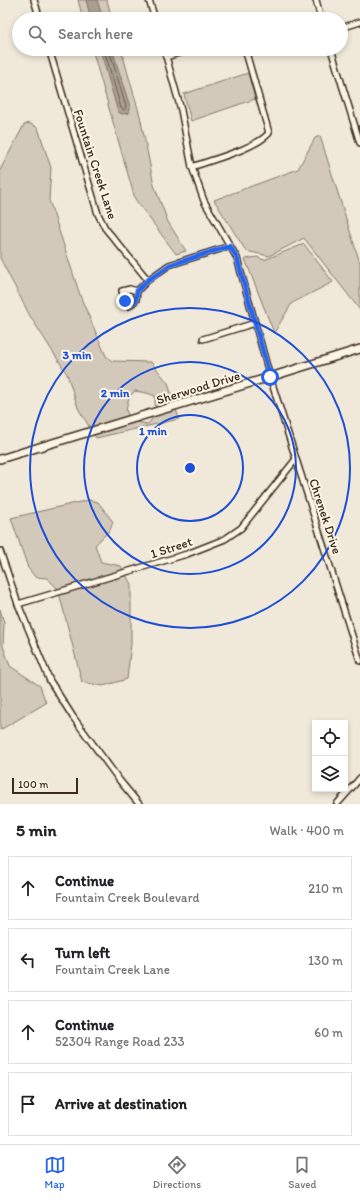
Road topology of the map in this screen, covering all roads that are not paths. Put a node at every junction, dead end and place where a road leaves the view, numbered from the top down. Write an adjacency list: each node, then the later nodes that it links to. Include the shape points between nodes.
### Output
1 (34, 0): 4 (street)
2 (149, 0): 5 (street)
3 (316, 0): 6 (street)
4 (38, 12)
5 (153, 12)
6 (319, 12)
7 (360, 22): 8 (street)
8 (348, 26)
9 (51, 56): 17 (street, Fountain Creek Lane, via 98,214 105,228)
10 (169, 56): 13 (street)
11 (247, 56): 15 (street, via 269,133 265,138 242,149)
12 (333, 56): 14 (street)
13 (166, 57): 15 (street, Chrenek Drive, via 181,110)
14 (360, 143)
15 (192, 167): 16 (street, Chrenek Drive, via 204,201)
16 (230, 246): 17 (street, via 170,265); 19 (street, Chrenek Drive, via 237,258)
17 (148, 280): 18 (street)
18 (137, 291)
19 (255, 323): 20 (street); 24 (street, Chrenek Drive)
20 (203, 339)
21 (360, 344): 23 (street, Sherwood Drive, via 329,354)
22 (360, 349): 23 (street, Sherwood Drive)
23 (311, 365): 24 (street, Sherwood Drive)
24 (270, 377): 25 (street, Sherwood Drive); 26 (street, Chrenek Drive)
25 (0, 459)
26 (296, 459): 28 (street, 1 Street, via 241,528 225,539 187,554); 29 (street, Chrenek Drive)
27 (0, 551): 28 (street)
28 (18, 604): 31 (street, via 50,681 73,717)
29 (360, 661)
30 (360, 778): 32 (street)
31 (139, 804)
32 (337, 804)

